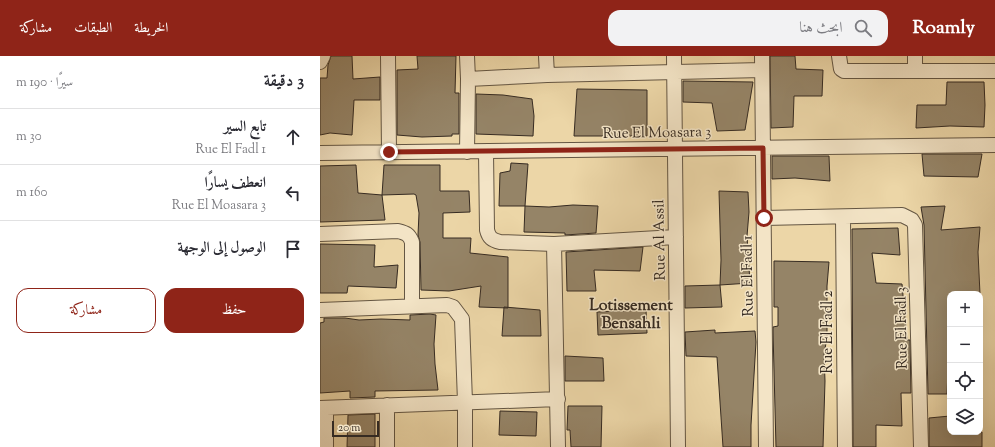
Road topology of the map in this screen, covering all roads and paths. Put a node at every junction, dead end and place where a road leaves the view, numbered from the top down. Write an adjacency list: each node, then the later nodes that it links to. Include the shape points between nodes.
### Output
1 (323, 56): 8 (street)
2 (388, 56): 18 (street)
3 (467, 56): 14 (street)
4 (546, 56): 13 (street)
5 (674, 56): 12 (street, Rue Al Assil)
6 (839, 56): 10 (street, via 839,65 844,71)
7 (915, 56): 10 (street)
8 (320, 62)
9 (762, 63): 12 (street); 16 (street, Rue El Fadl 1)
10 (915, 71): 11 (street)
11 (995, 71)
12 (674, 72): 13 (street); 17 (street, Rue Al Assil)
13 (547, 75): 14 (street)
14 (468, 79): 19 (street)
15 (995, 145): 16 (street, Rue El Moasara 3)
16 (763, 148): 17 (street, Rue El Moasara 3); 22 (street, Rue El Fadl 1)
17 (675, 149): 20 (street, Rue El Moasara 3); 25 (street, Rue Al Assil)
18 (389, 152): 19 (street, Rue El Moasara 3); 21 (street, Rue El Moasara 3)
19 (467, 152): 20 (street, Rue El Moasara 3)
20 (486, 152): 26 (street, via 486,230 489,237 500,242)
21 (320, 153)
22 (764, 218): 23 (street); 38 (street, Rue El Fadl 1)
23 (843, 218): 39 (street, Rue El Fadl 2); 40 (street, Rue El Fadl 3, via 902,215 912,220 915,225)
24 (320, 234): 27 (street, via 405,232 412,242)
25 (676, 237): 26 (street); 37 (street, Rue Al Assil)
26 (554, 244): 29 (street)
27 (412, 306): 28 (street); 30 (street, via 447,305 453,307 462,319)
28 (320, 310)
29 (558, 398): 30 (street); 36 (street)
30 (465, 402): 31 (street); 35 (street)
31 (386, 405): 32 (street); 34 (street)
32 (323, 408): 33 (street)
33 (326, 447)
34 (387, 447)
35 (464, 447)
36 (558, 447)
37 (678, 447)
38 (766, 447)
39 (845, 447)
40 (921, 447)

